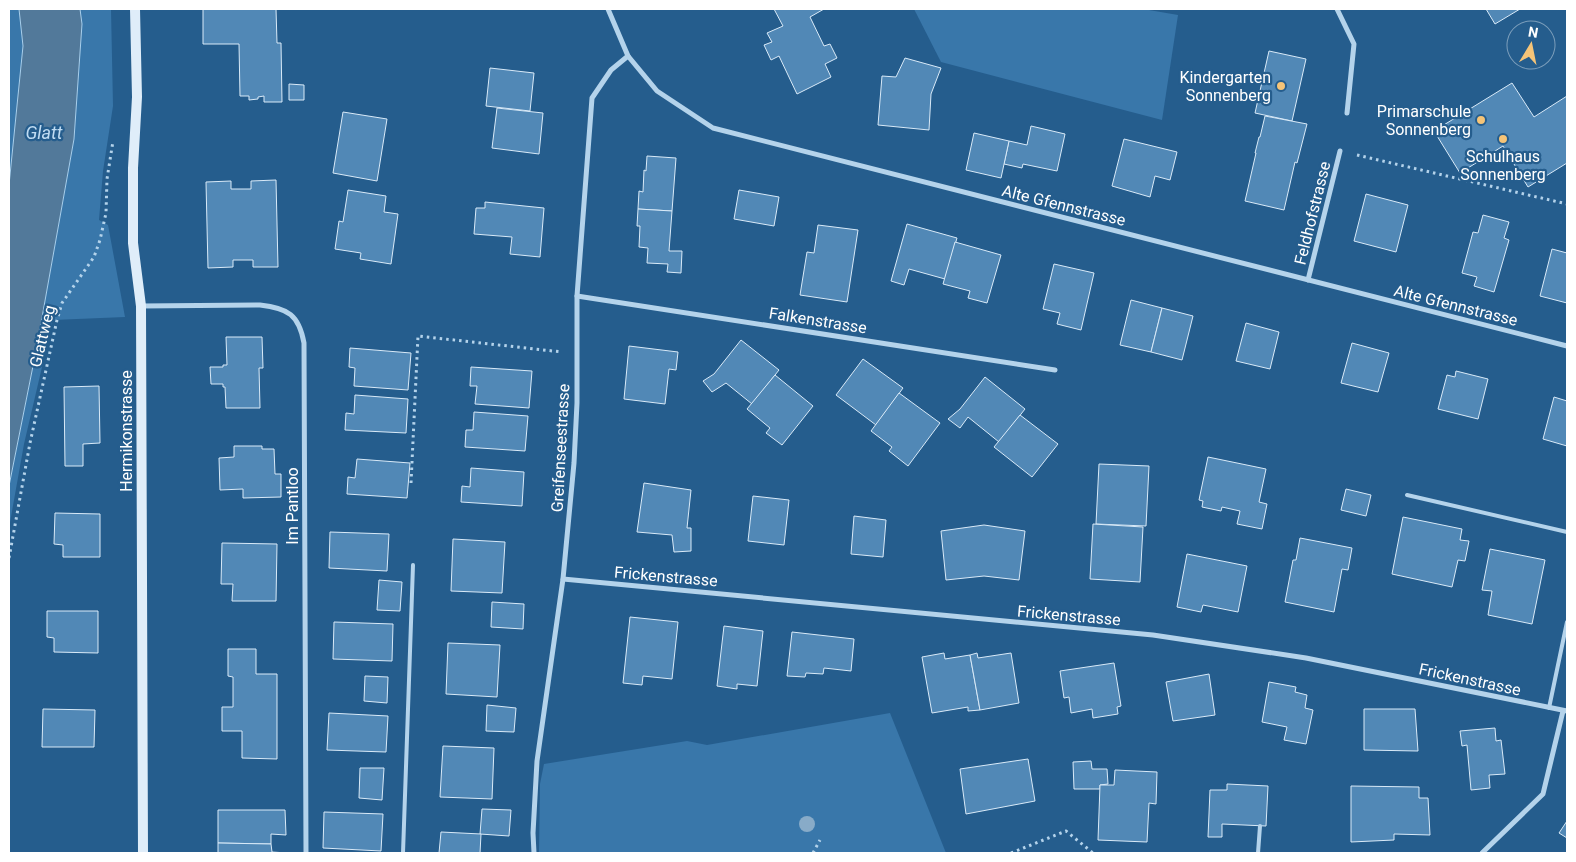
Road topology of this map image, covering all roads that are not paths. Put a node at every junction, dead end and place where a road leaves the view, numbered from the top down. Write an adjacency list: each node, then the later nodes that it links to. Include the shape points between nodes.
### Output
1 (135, 9): 9 (street, Hermikonstrasse, via 137,97 133,243)
2 (608, 9): 4 (street, Alte Gfennstrasse)
3 (1337, 9): 5 (street, via 1354,44)
4 (628, 56): 7 (street, Alte Gfennstrasse, via 657,90 713,128); 8 (street, Greifenseestrasse, via 611,70 592,98)
5 (1347, 113)
6 (1340, 151): 7 (street, Feldhofstrasse)
7 (1308, 280): 10 (street, Alte Gfennstrasse)
8 (577, 296): 11 (street, Falkenstrasse); 15 (street, Greifenseestrasse, via 577,403)
9 (141, 306): 20 (street, Hermikonstrasse); 21 (street, Im Pantloo, via 272,306 296,318 302,329)
10 (1567, 346)
11 (1056, 370)
12 (1407, 495): 13 (lane)
13 (1567, 532)
14 (413, 565): 22 (lane)
15 (563, 579): 17 (street, Frickenstrasse, via 1153,635 1306,658); 23 (street, Greifenseestrasse, via 537,761)
16 (1567, 622): 17 (lane)
17 (1549, 708): 18 (street, Frickenstrasse)
18 (1565, 711): 25 (street, via 1543,794)
19 (1260, 826): 24 (lane)
20 (143, 853)
21 (306, 853)
22 (403, 853)
23 (534, 853)
24 (1258, 853)
25 (1482, 853)

